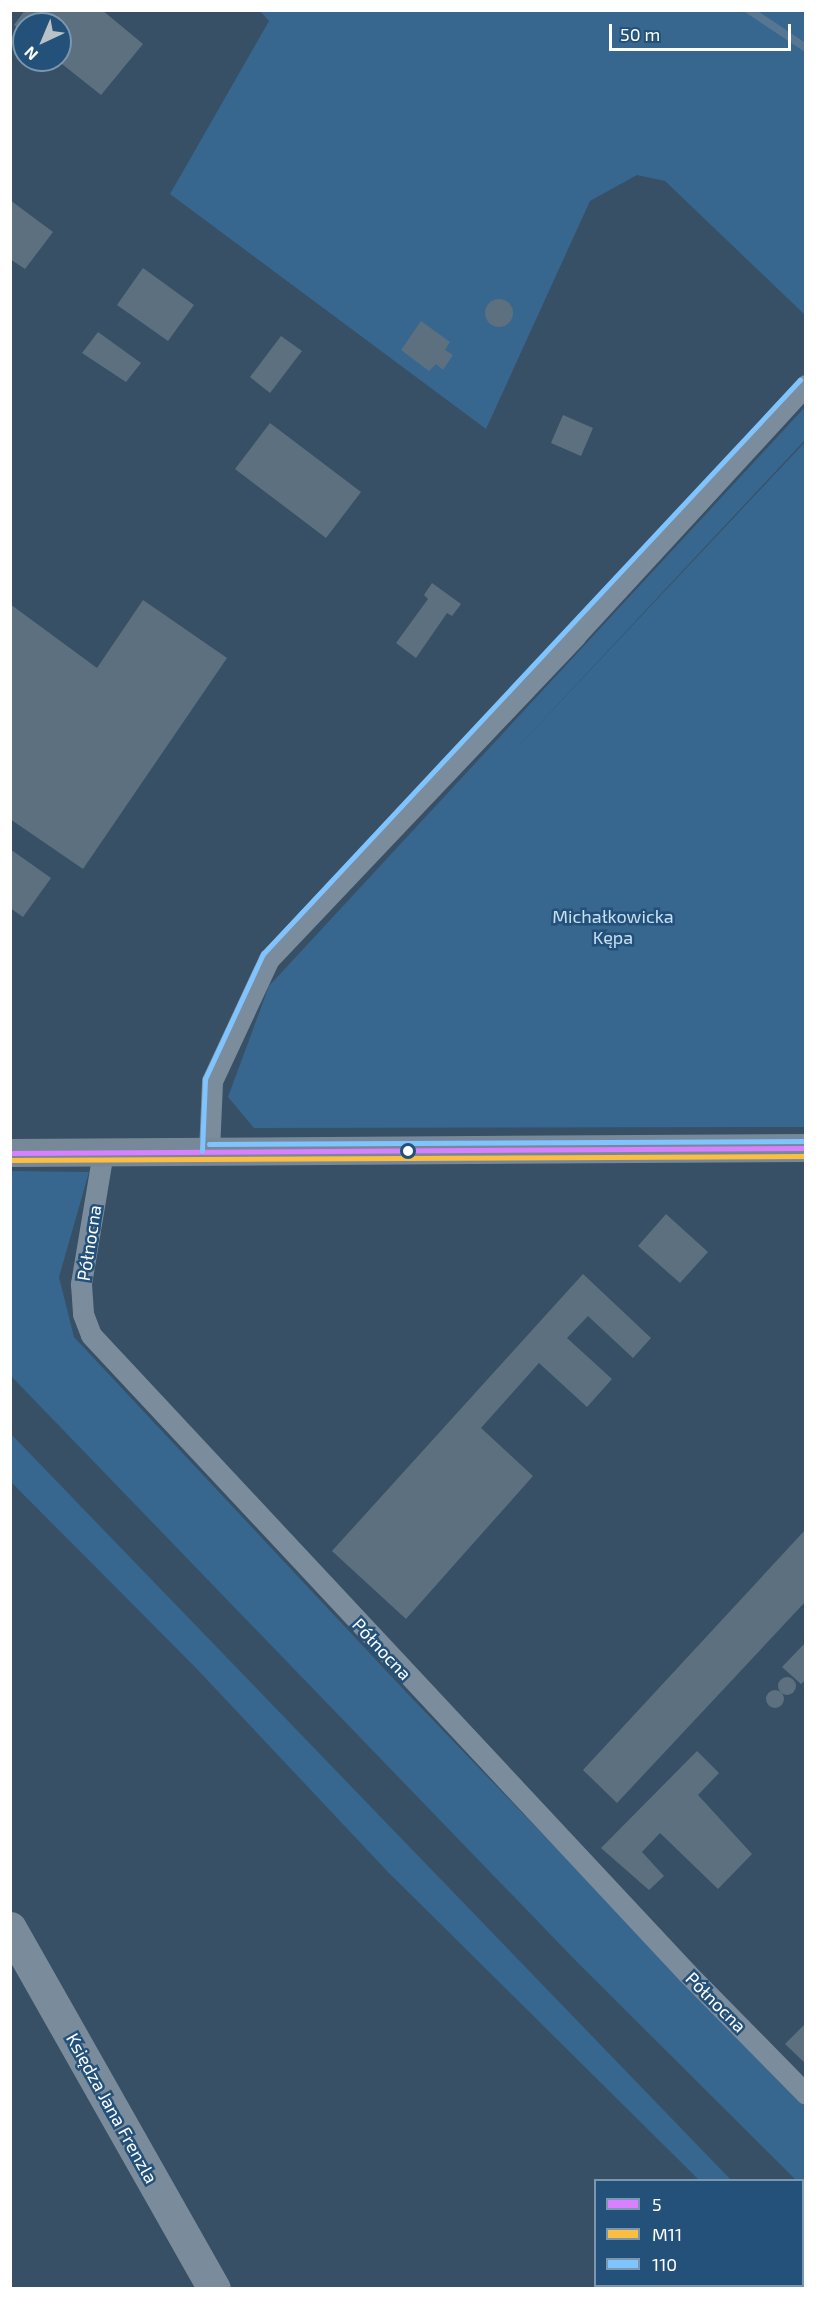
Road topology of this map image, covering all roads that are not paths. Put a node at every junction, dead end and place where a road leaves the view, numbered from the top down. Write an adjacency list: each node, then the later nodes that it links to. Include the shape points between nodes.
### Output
1 (806, 385): 3 (street, via 576,636 269,958 212,1081)
2 (806, 1148): 3 (street)
3 (209, 1151): 4 (street)
4 (103, 1152): 5 (street); 7 (street, Północna, via 81,1284 83,1314 91,1335 687,1973)
5 (10, 1153)
6 (10, 1928): 8 (main road, Księdza Jana Frenzla)
7 (806, 2094)
8 (214, 2289)

